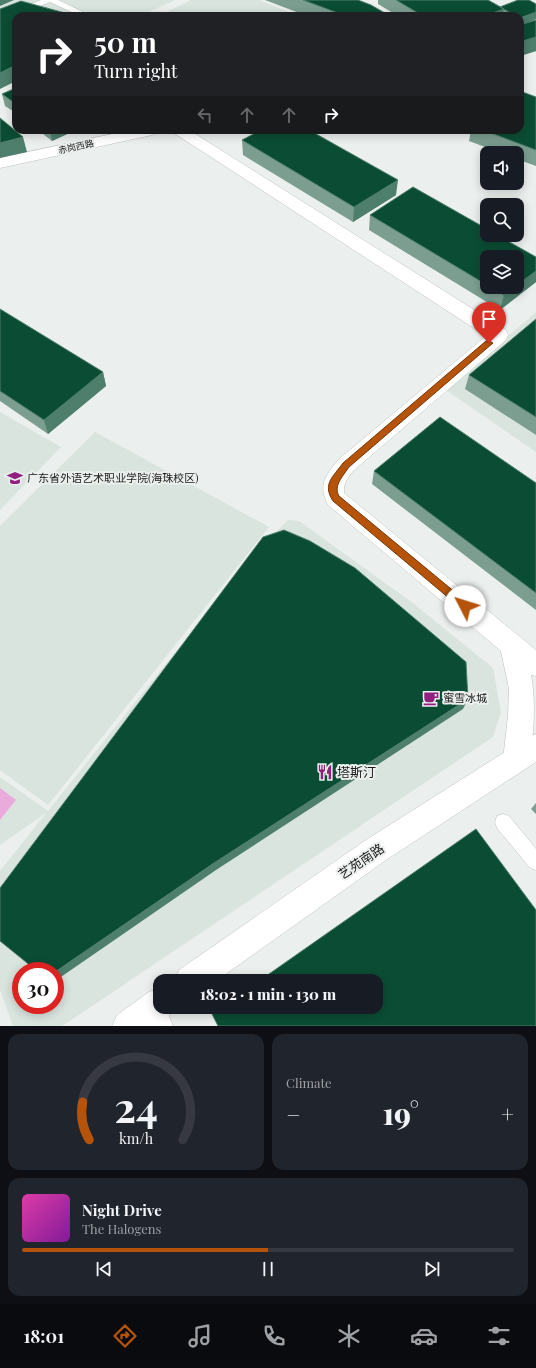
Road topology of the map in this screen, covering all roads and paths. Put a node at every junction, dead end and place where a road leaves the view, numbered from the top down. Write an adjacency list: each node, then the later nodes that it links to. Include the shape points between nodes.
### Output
1 (48, 0): 3 (lane)
2 (52, 0): 4 (lane)
3 (18, 12)
4 (79, 12)
5 (12, 14): 6 (lane)
6 (0, 19)
7 (134, 134): 9 (street, 赤岗西路)
8 (185, 134): 10 (street, via 499,335 346,465 333,483 332,492)
9 (0, 163)
10 (512, 645): 11 (street); 12 (street, via 522,689 521,716)
11 (536, 665)
12 (526, 754): 15 (street, 艺苑南路, via 376,850)
13 (503, 822): 14 (lane)
14 (536, 862)
15 (200, 974)
16 (155, 1014): 17 (street)
17 (128, 1026)

